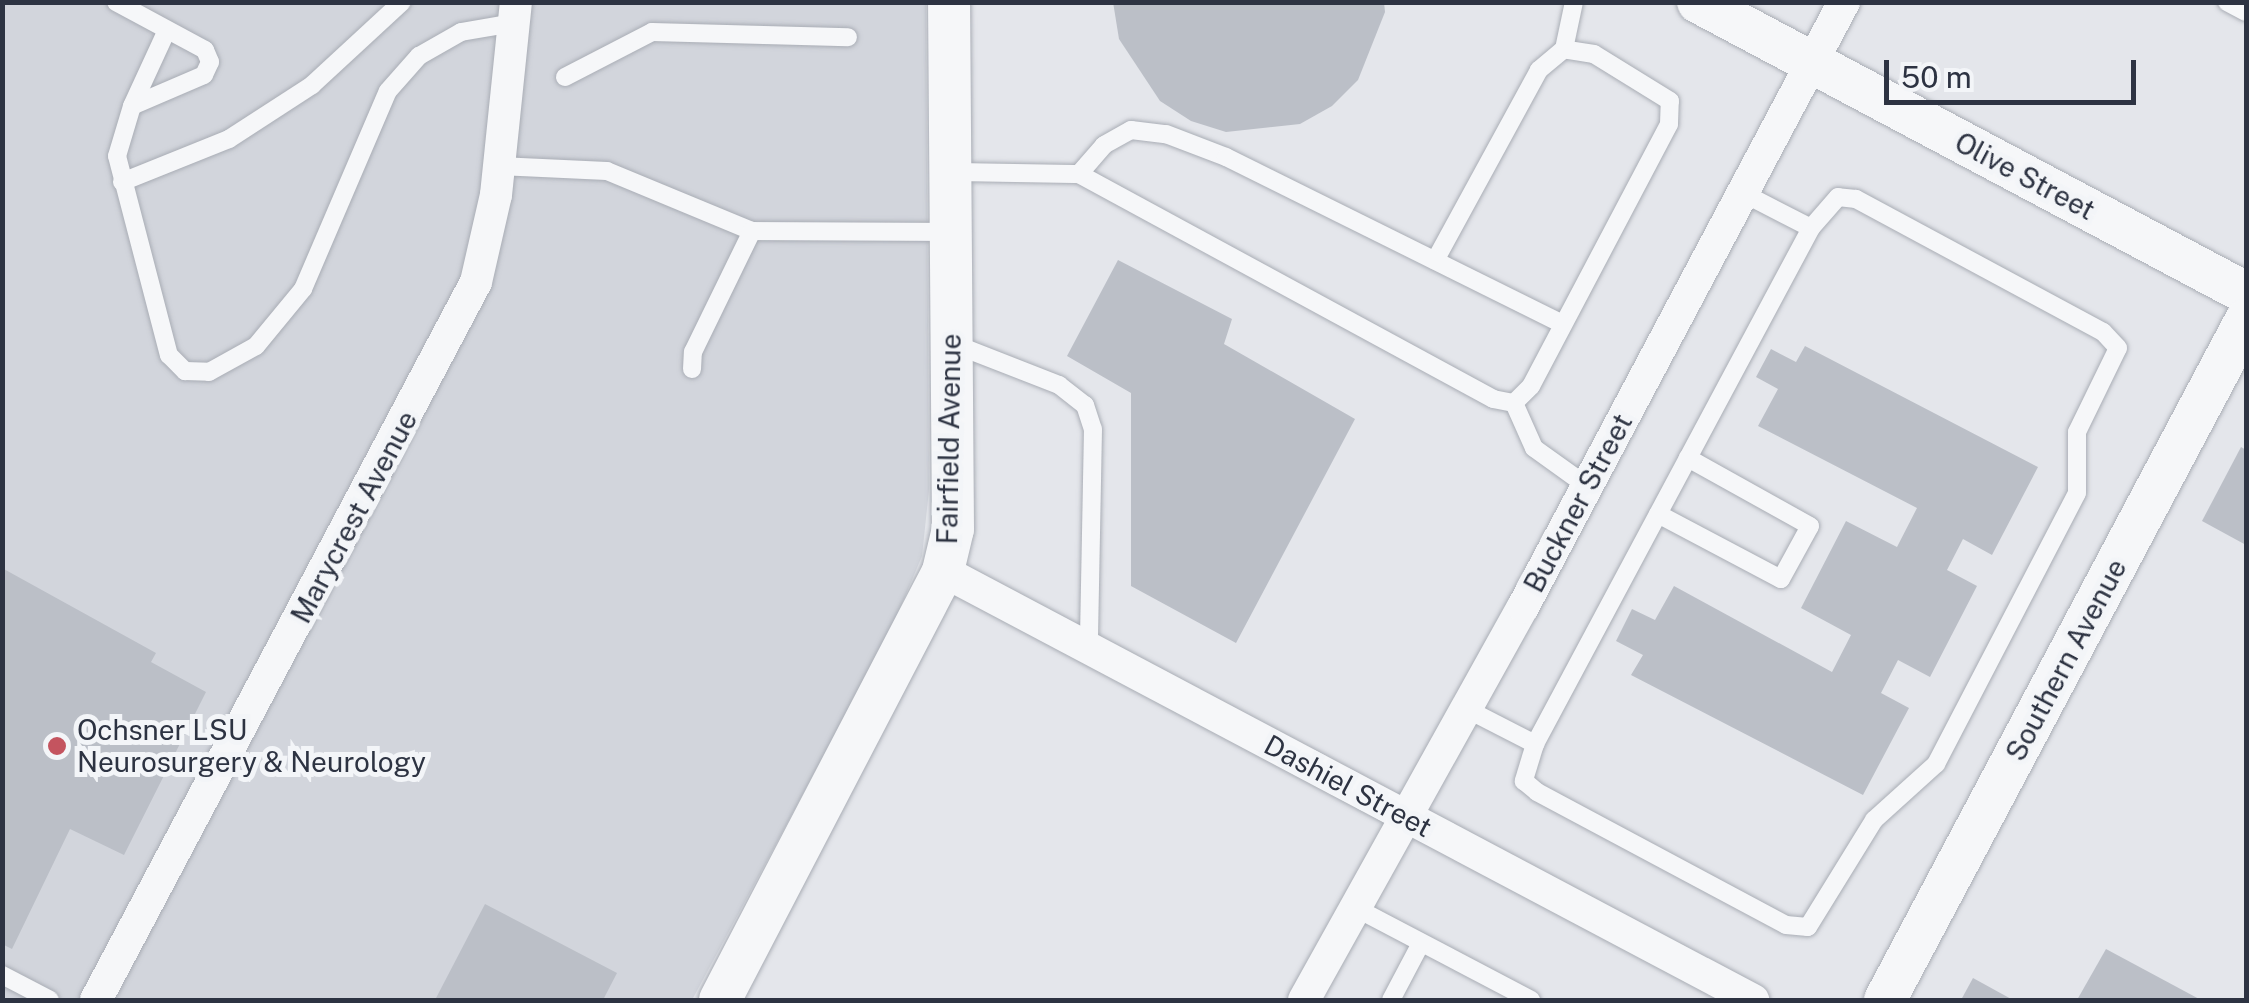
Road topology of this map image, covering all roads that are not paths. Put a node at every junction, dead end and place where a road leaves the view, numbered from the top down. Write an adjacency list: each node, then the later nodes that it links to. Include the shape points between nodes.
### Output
1 (116, 2): 10 (lane)
2 (402, 2): 19 (lane, via 312,85 230,139)
3 (949, 2): 17 (street, Fairfield Avenue)
4 (1574, 2): 12 (lane)
5 (1698, 2): 13 (street, Olive Street)
6 (1844, 2): 13 (street, Buckner Street)
7 (2227, 2): 8 (lane)
8 (2246, 12)
9 (515, 13): 16 (street, Marycrest Avenue); 19 (lane, via 460,32 419,56 388,91 303,289 256,346 209,372 185,370 170,355)
10 (166, 32): 15 (lane); 15 (lane, via 205,50 210,62 204,75)
11 (848, 36): 14 (lane, via 652,32)
12 (1564, 49): 24 (lane, via 1539,70); 27 (lane, via 1594,54 1670,101 1669,124)
13 (1812, 63): 20 (street, Buckner Street); 25 (street, Olive Street)
14 (565, 77)
15 (132, 106): 19 (lane, via 117,156)
16 (499, 166): 22 (lane, via 607,171); 43 (street, Marycrest Avenue, via 481,265 454,332)
17 (950, 172): 18 (lane); 23 (street, Fairfield Avenue)
18 (1078, 174): 24 (lane, via 1104,144 1131,130 1166,134 1226,156); 30 (lane, via 1493,399)
19 (122, 182)
20 (1743, 193): 21 (lane); 32 (street, Buckner Street)
21 (1811, 228): 31 (lane); 37 (lane, via 1838,197 1856,200 2103,332 2118,348 2077,432 2078,492 1936,764 1874,820 1808,927 1786,925 1537,792 1524,781)
22 (752, 231): 23 (lane); 29 (lane, via 693,352)
23 (951, 232): 28 (street, Fairfield Avenue)
24 (1435, 261): 27 (lane)
25 (2246, 293)
26 (2246, 320): 49 (street, Southern Avenue)
27 (1563, 324): 30 (lane, via 1531,386)
28 (952, 342): 34 (street, Fairfield Avenue, via 952,529); 35 (lane, via 1059,385 1085,405 1093,428)
29 (692, 369)
30 (1514, 403): 32 (lane, via 1534,448)
31 (1688, 458): 33 (lane); 33 (lane, via 1810,526 1781,579)
32 (1587, 486): 36 (street, Buckner Street)
33 (1658, 514): 37 (lane)
34 (943, 571): 35 (street, Dashiel Street); 44 (street, Fairfield Avenue)
35 (1088, 647): 38 (street, Dashiel Street)
36 (1465, 708): 37 (lane); 38 (street, Buckner Street)
37 (1535, 744)
38 (1403, 816): 39 (street, Buckner Street); 48 (street, Dashiel Street)
39 (1354, 907): 40 (lane); 45 (street, Buckner Street)
40 (1422, 943): 46 (lane); 47 (lane)
41 (2, 975): 42 (lane)
42 (50, 1000)
43 (96, 1000)
44 (720, 1000)
45 (1304, 1000)
46 (1391, 1000)
47 (1531, 1000)
48 (1752, 1000)
49 (1886, 1000)

